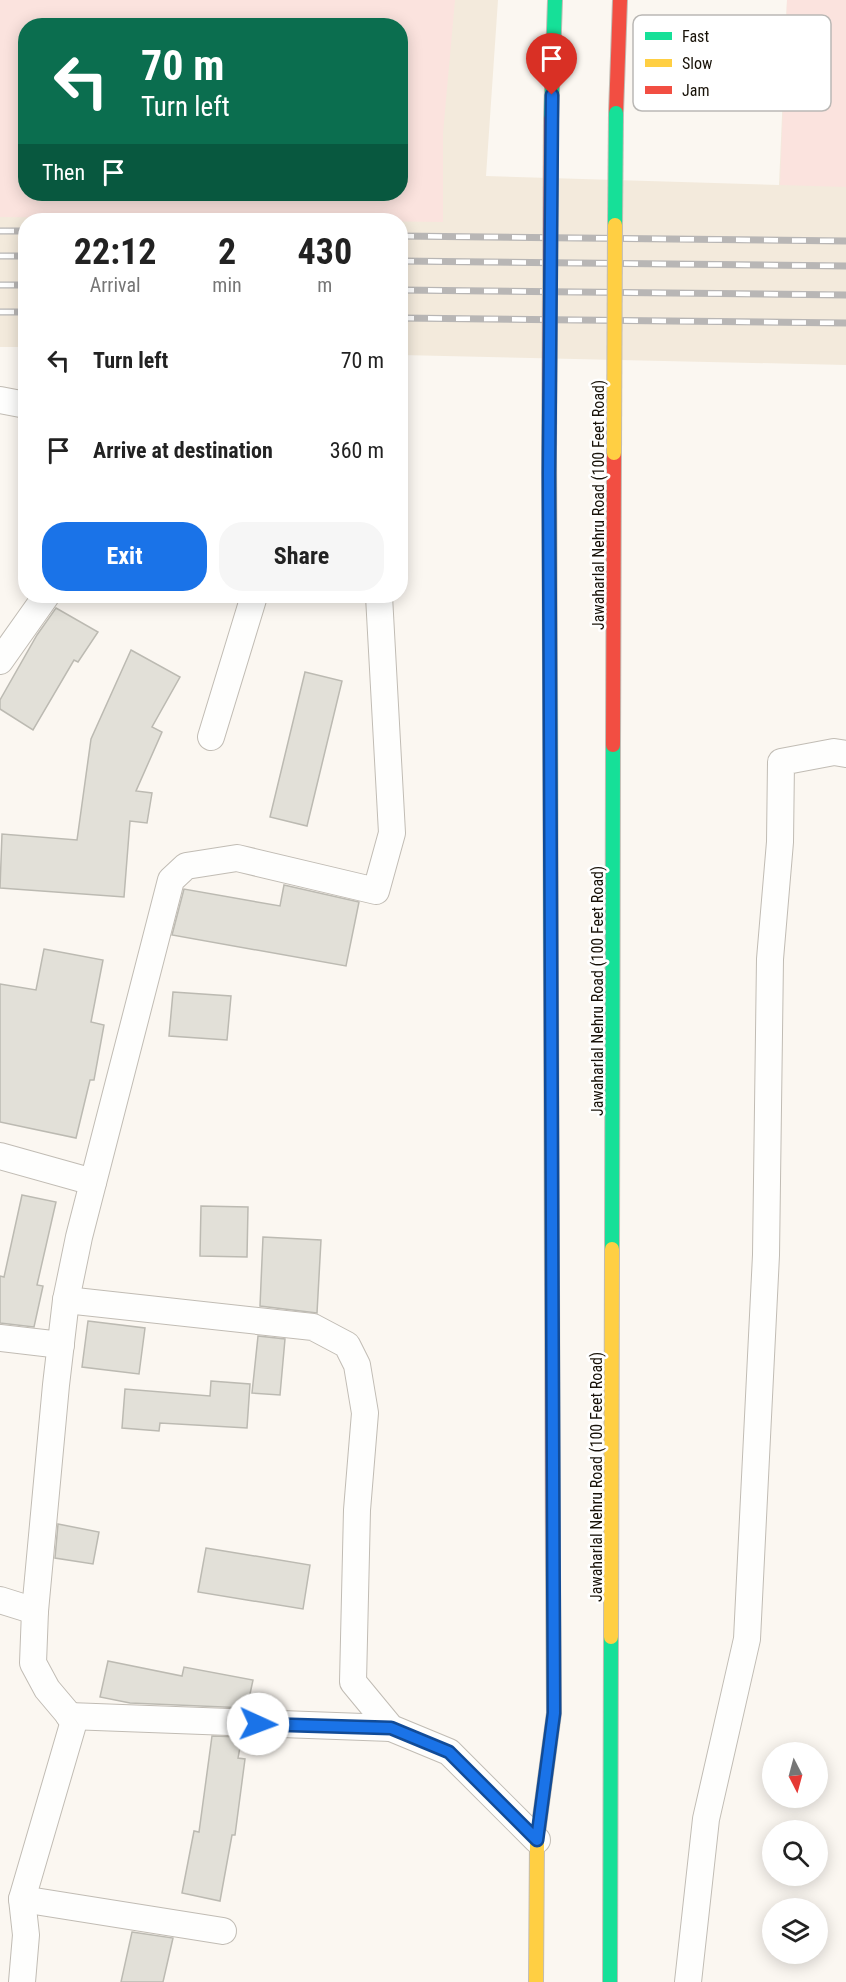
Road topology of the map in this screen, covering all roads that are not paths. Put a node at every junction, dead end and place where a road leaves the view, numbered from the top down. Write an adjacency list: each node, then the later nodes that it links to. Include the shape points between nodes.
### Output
1 (555, 0): 20 (main road, bridge, via 549,451 554,1713)
2 (620, 0): 25 (main road, Jawaharlal Nehru Road (100 Feet Road), bridge, via 614,453)
3 (0, 400): 4 (street)
4 (18, 403)
5 (41, 603): 8 (street)
6 (252, 603): 9 (street)
7 (379, 603): 12 (street, via 392,832 376,891 237,858 186,866 171,880)
8 (0, 661)
9 (212, 737)
10 (846, 754): 26 (street, via 834,752 781,762 780,842 770,959 766,1256 747,1639 706,1819)
11 (0, 1156): 12 (street)
12 (93, 1182): 13 (street)
13 (66, 1300): 15 (street); 19 (street, via 313,1327 347,1345 357,1365 365,1413 357,1510 354,1682)
14 (0, 1338): 15 (street)
15 (61, 1345): 17 (street)
16 (0, 1600): 17 (street)
17 (35, 1611): 18 (street, via 33,1663 47,1689)
18 (69, 1716): 19 (street); 21 (street, via 74,1721)
19 (391, 1728): 20 (street, via 449,1752)
20 (537, 1840): 24 (main road)
21 (22, 1899): 22 (street); 23 (street, via 26,1935)
22 (223, 1931)
23 (22, 1982)
24 (536, 1982)
25 (610, 1982)
26 (688, 1982)

